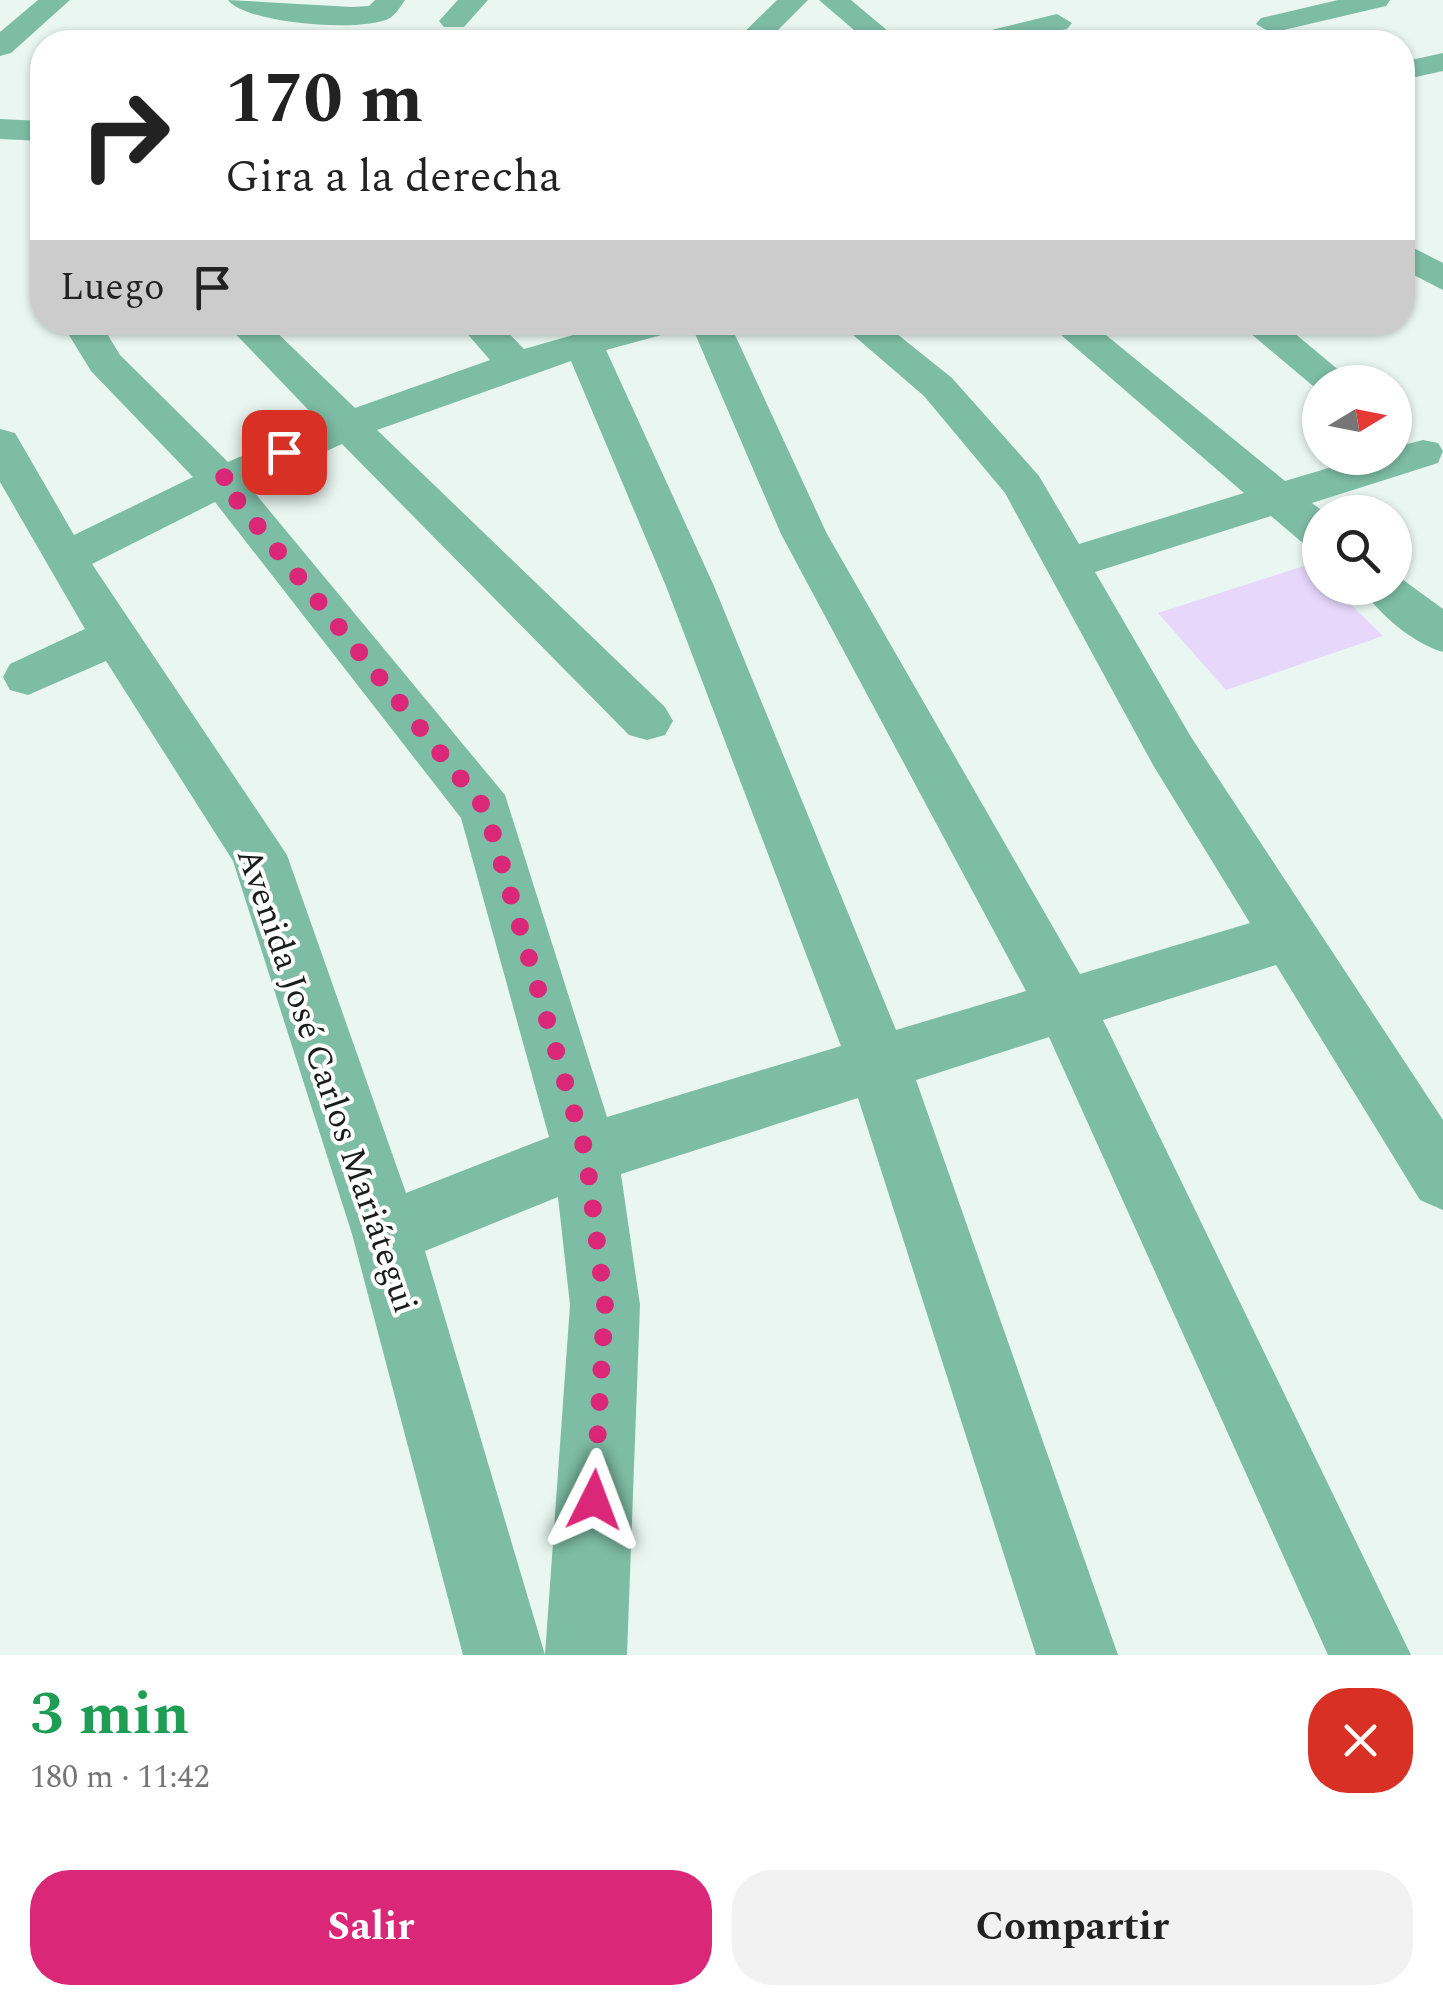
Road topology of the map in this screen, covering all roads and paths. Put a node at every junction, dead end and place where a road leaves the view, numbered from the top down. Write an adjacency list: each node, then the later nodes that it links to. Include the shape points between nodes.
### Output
1 (56, 0): 9 (street)
2 (242, 0): 8 (street)
3 (390, 0): 8 (street, via 379,12 362,15)
4 (794, 0): 12 (street)
5 (832, 0): 13 (street)
6 (1376, 0): 10 (street)
7 (1046, 10): 14 (street); 15 (street)
8 (304, 12): 11 (street)
9 (12, 14): 16 (street)
10 (1268, 22)
11 (289, 30)
12 (762, 30)
13 (871, 30)
14 (1004, 30)
15 (1072, 30)
16 (0, 47)
17 (1443, 62): 18 (street)
18 (1415, 68)
19 (0, 129): 20 (street)
20 (30, 130)
21 (1415, 262): 22 (street)
22 (1443, 280)
23 (88, 335): 37 (street, via 104,362)
24 (255, 335): 34 (street)
25 (488, 335): 32 (street)
26 (612, 335): 31 (street)
27 (716, 335): 48 (street, via 804,534)
28 (872, 335): 41 (street, via 950,401 1023,486)
29 (1081, 335): 38 (street)
30 (1273, 335): 33 (street)
31 (583, 342): 32 (street); 49 (street, via 690,586)
32 (514, 362): 34 (street)
33 (1311, 365)
34 (348, 425): 37 (street); 46 (street)
35 (0, 442): 40 (street, Avenida José Carlos Mariátegui)
36 (1420, 451): 38 (street)
37 (220, 479): 40 (street); 50 (street, via 486,810)
38 (1280, 500): 39 (street); 41 (street)
39 (1302, 518)
40 (64, 559): 44 (street, Avenida José Carlos Mariátegui)
41 (1067, 564): 47 (street, via 1172,751)
42 (1407, 605): 43 (street)
43 (1443, 635)
44 (114, 636): 45 (street); 52 (street, Avenida José Carlos Mariátegui, via 259,855)
45 (28, 676)
46 (647, 721)
47 (1290, 936): 48 (street); 51 (street)
48 (1064, 1002): 49 (street); 56 (street)
49 (878, 1066): 50 (street); 55 (street)
50 (586, 1154): 52 (street); 54 (street, via 605,1305)
51 (1443, 1178)
52 (386, 1234): 53 (street, Avenida José Carlos Mariátegui)
53 (504, 1655)
54 (586, 1655)
55 (1077, 1655)
56 (1370, 1655)

